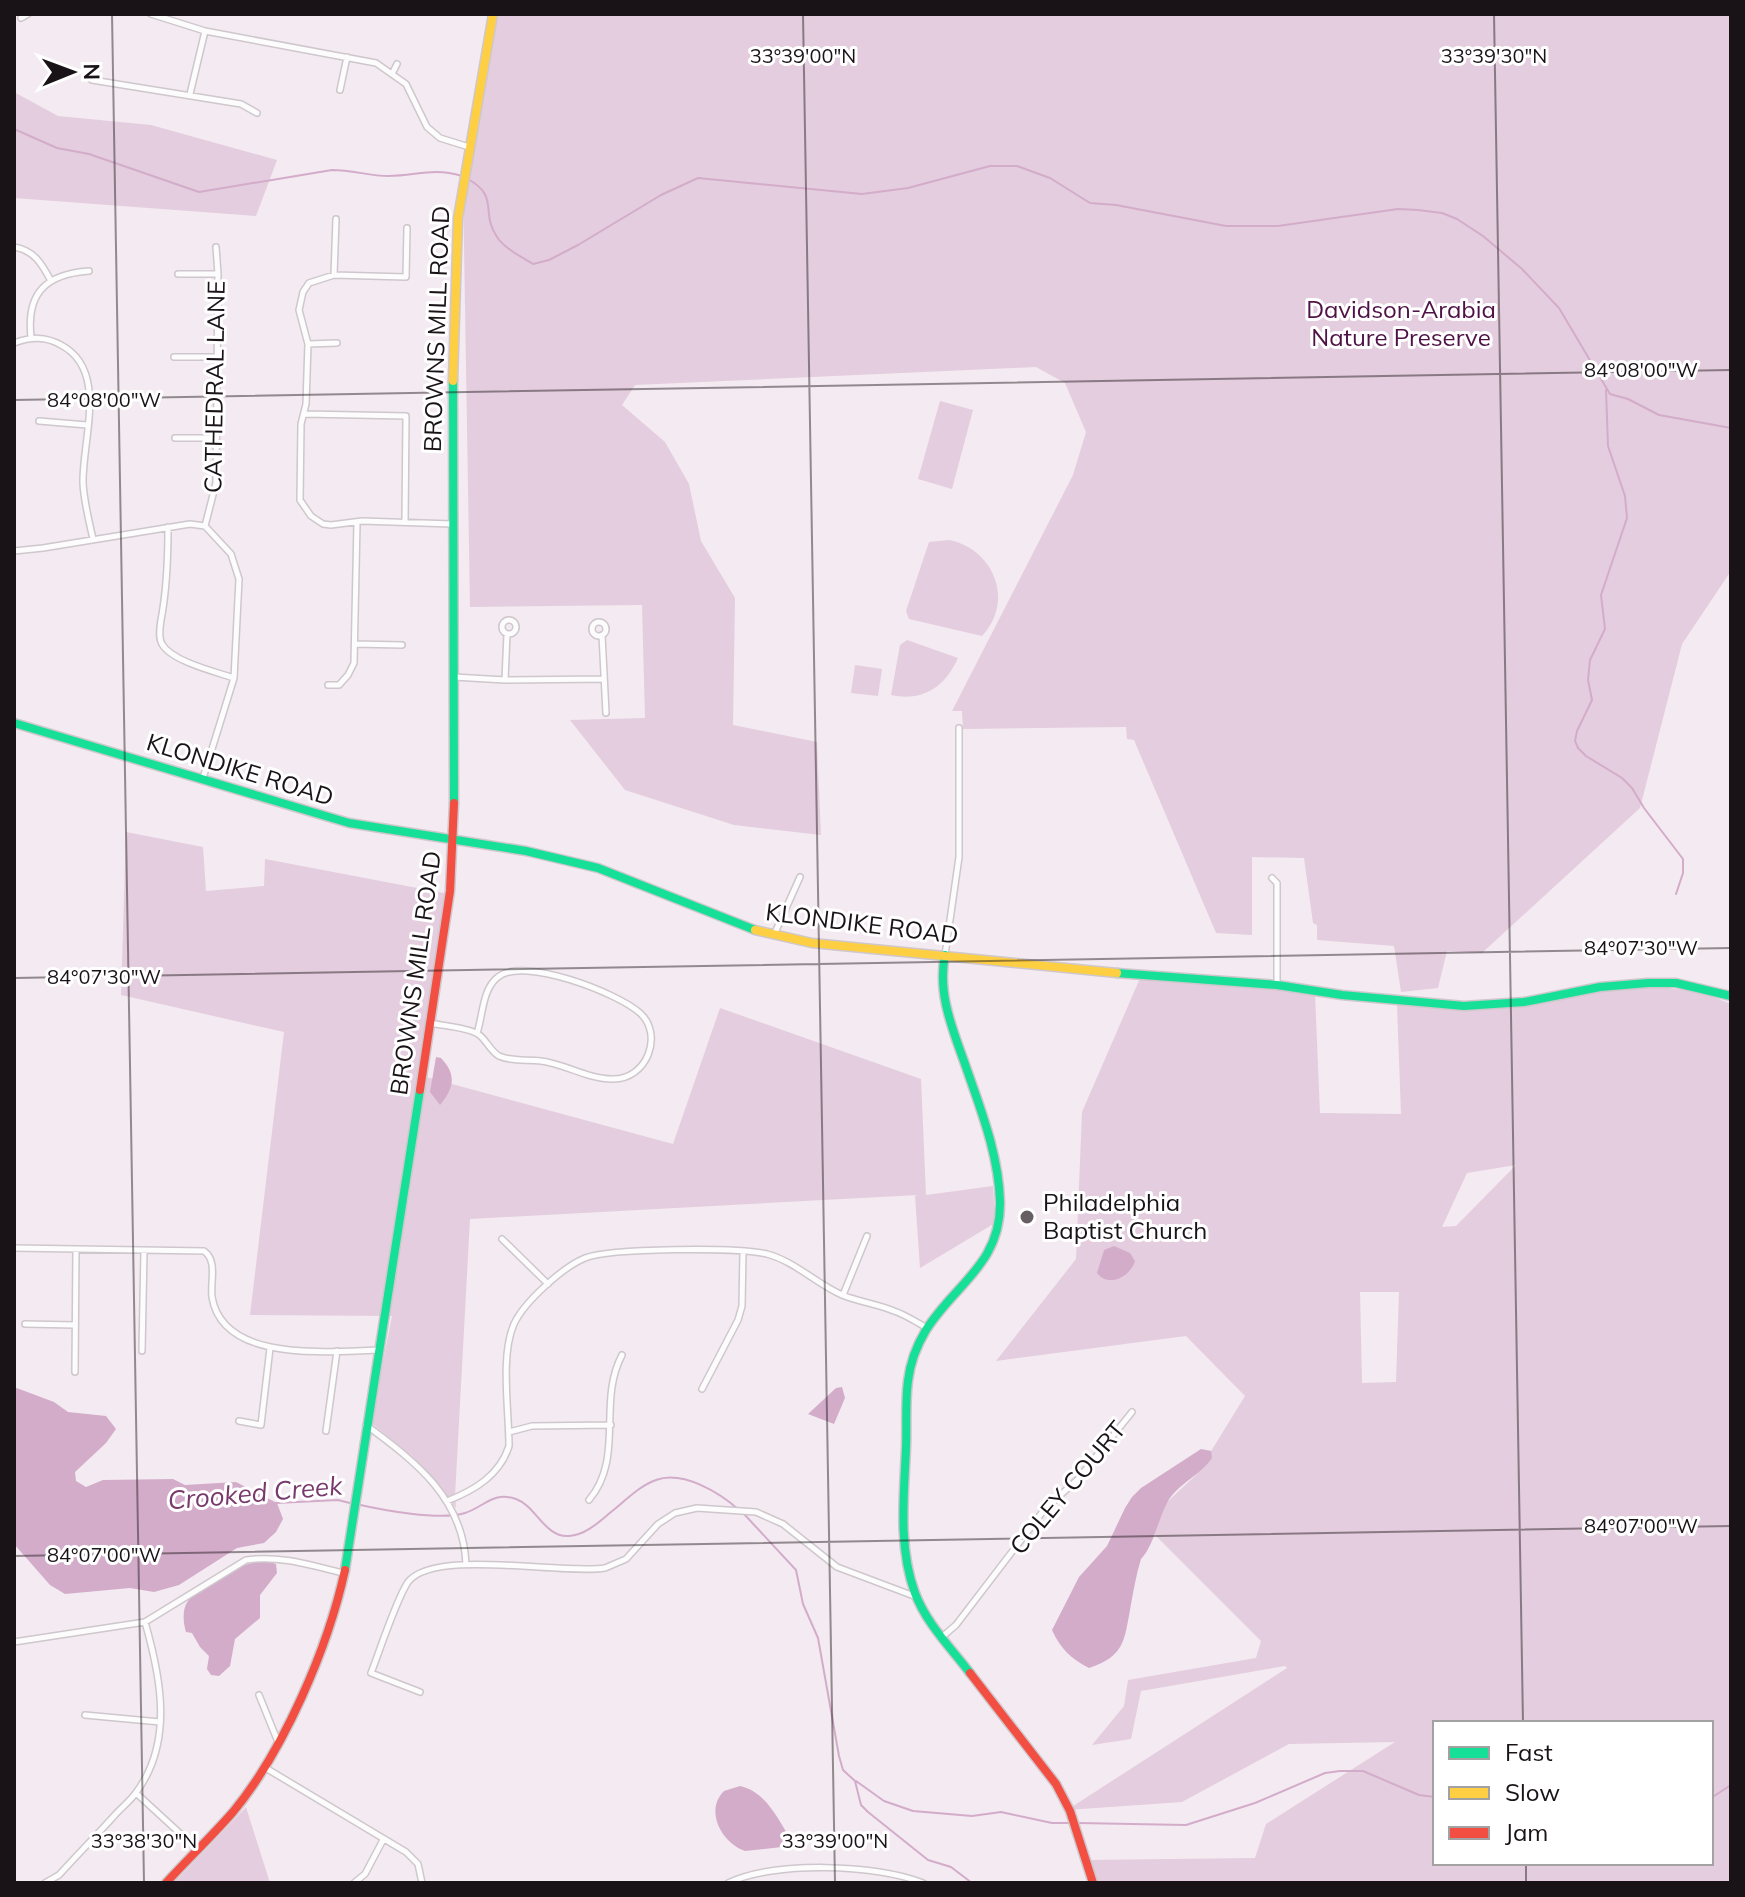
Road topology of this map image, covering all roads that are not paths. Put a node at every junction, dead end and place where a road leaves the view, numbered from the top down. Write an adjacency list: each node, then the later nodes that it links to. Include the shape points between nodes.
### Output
1 (28, 14): 4 (street)
2 (151, 14): 5 (street)
3 (493, 14): 13 (main road, BROWNS MILL ROAD)
4 (21, 18)
5 (205, 31): 6 (street); 11 (street)
6 (347, 57): 8 (street); 10 (street)
7 (397, 64): 8 (street)
8 (393, 72): 13 (street, via 406,84 427,127 440,138)
9 (92, 80): 11 (street)
10 (340, 90)
11 (190, 94): 12 (street, via 241,104)
12 (257, 113)
13 (469, 147): 38 (main road, BROWNS MILL ROAD, via 454,299)
14 (336, 219): 21 (street)
15 (407, 228): 21 (street, via 406,277)
16 (14, 247): 23 (street, via 36,257)
17 (216, 247): 20 (street, CATHEDRAL LANE)
18 (89, 271): 23 (street)
19 (178, 274): 20 (street)
20 (218, 274): 30 (street, CATHEDRAL LANE)
21 (334, 275): 24 (street)
22 (304, 276): 24 (street)
23 (51, 281): 25 (street, via 31,309)
24 (309, 283): 28 (street, via 299,310)
25 (31, 337): 26 (street); 33 (street, via 54,341 82,361 89,387)
26 (14, 343)
27 (337, 343): 28 (street)
28 (308, 344): 31 (street)
29 (174, 357): 30 (street)
30 (217, 357): 35 (street, CATHEDRAL LANE)
31 (305, 414): 36 (street, via 406,416); 37 (street, via 300,500 323,524)
32 (39, 421): 33 (street)
33 (87, 425): 41 (street, via 83,479)
34 (175, 438): 35 (street)
35 (215, 438): 39 (street, CATHEDRAL LANE, via 216,490)
36 (405, 522): 37 (street); 38 (street)
37 (357, 523): 45 (street)
38 (452, 524): 47 (main road, BROWNS MILL ROAD)
39 (205, 526): 40 (street); 48 (street, via 231,554 239,579)
40 (168, 527): 41 (street); 48 (street, via 162,645 195,665)
41 (93, 539): 42 (street)
42 (14, 551)
43 (507, 634): 50 (street)
44 (602, 635): 49 (street)
45 (355, 644): 46 (street); 51 (street, via 348,675 339,685)
46 (402, 645)
47 (454, 677): 50 (street); 56 (main road, BROWNS MILL ROAD)
48 (234, 678): 55 (street)
49 (604, 679): 50 (street); 52 (street)
50 (505, 680)
51 (328, 685)
52 (606, 713)
53 (14, 723): 55 (main road, KLONDIKE ROAD)
54 (959, 728): 60 (street, via 959,857)
55 (203, 778): 56 (main road, KLONDIKE ROAD, via 349,823)
56 (454, 839): 59 (main road, KLONDIKE ROAD, via 598,868); 63 (main road, BROWNS MILL ROAD)
57 (800, 877): 59 (street)
58 (1272, 878): 61 (street, via 1277,883)
59 (774, 936): 60 (main road, KLONDIKE ROAD)
60 (945, 955): 61 (main road, KLONDIKE ROAD); 75 (main road, via 942,985 948,1014 980,1107 1000,1219 986,1260)
61 (1277, 985): 62 (main road, KLONDIKE ROAD, via 1464,1006 1648,983 1676,983)
62 (1731, 996)
63 (429, 1022): 64 (street); 77 (main road, BROWNS MILL ROAD)
64 (477, 1033): 64 (street, via 500,1057 543,1061 606,1079 635,1074 650,1042 648,1026 637,1011 583,984 521,970 503,970 497,977)
65 (867, 1236): 72 (street)
66 (502, 1239): 71 (street)
67 (14, 1248): 68 (street)
68 (76, 1250): 69 (street); 74 (street)
69 (144, 1251): 76 (street, via 208,1254 219,1316 243,1339); 78 (street)
70 (743, 1251): 71 (street, via 603,1253 572,1265); 72 (street, via 786,1260); 82 (street, via 738,1320)
71 (548, 1284): 88 (street, via 522,1311 511,1335)
72 (843, 1295): 75 (street, via 894,1310)
73 (25, 1324): 74 (street)
74 (75, 1325): 81 (street)
75 (928, 1328): 93 (main road, via 908,1382 906,1548)
76 (270, 1348): 79 (street); 84 (street, via 261,1425)
77 (381, 1350): 79 (street); 85 (main road, BROWNS MILL ROAD)
78 (142, 1351)
79 (337, 1351): 87 (street)
80 (622, 1355): 86 (street, via 611,1386)
81 (75, 1372)
82 (702, 1389)
83 (1132, 1412): 95 (street, COLEY COURT, via 1078,1479 1044,1510)
84 (239, 1421)
85 (366, 1425): 90 (street, via 430,1476); 92 (main road, BROWNS MILL ROAD)
86 (611, 1425): 88 (street, via 532,1426); 89 (street, via 606,1472)
87 (326, 1431)
88 (509, 1432): 90 (street, via 500,1468)
89 (589, 1500)
90 (447, 1501): 91 (street, via 461,1530)
91 (466, 1564): 93 (street, via 605,1568 626,1559 668,1516 704,1508 770,1517 837,1567); 97 (street, via 428,1569 407,1584 371,1673)
92 (344, 1573): 94 (street, via 290,1560 246,1560); 101 (main road, BROWNS MILL ROAD, via 325,1636)
93 (914, 1596): 95 (main road)
94 (145, 1622): 96 (street); 100 (street, via 162,1693)
95 (942, 1638): 112 (main road, via 1056,1784)
96 (14, 1642)
97 (420, 1692)
98 (259, 1695): 101 (street)
99 (85, 1715): 100 (street)
100 (160, 1722): 103 (street, via 152,1759)
101 (279, 1743): 102 (main road, BROWNS MILL ROAD)
102 (264, 1767): 104 (street); 105 (main road, BROWNS MILL ROAD)
103 (136, 1793): 105 (street); 106 (street, via 59,1875)
104 (383, 1840): 108 (street, via 365,1874); 109 (street, via 414,1858)
105 (197, 1849): 107 (main road, BROWNS MILL ROAD)
106 (45, 1883)
107 (166, 1883)
108 (354, 1883)
109 (422, 1883)
110 (728, 1883): 111 (street, via 759,1872 803,1868 888,1874)
111 (923, 1883)
112 (1093, 1883)

